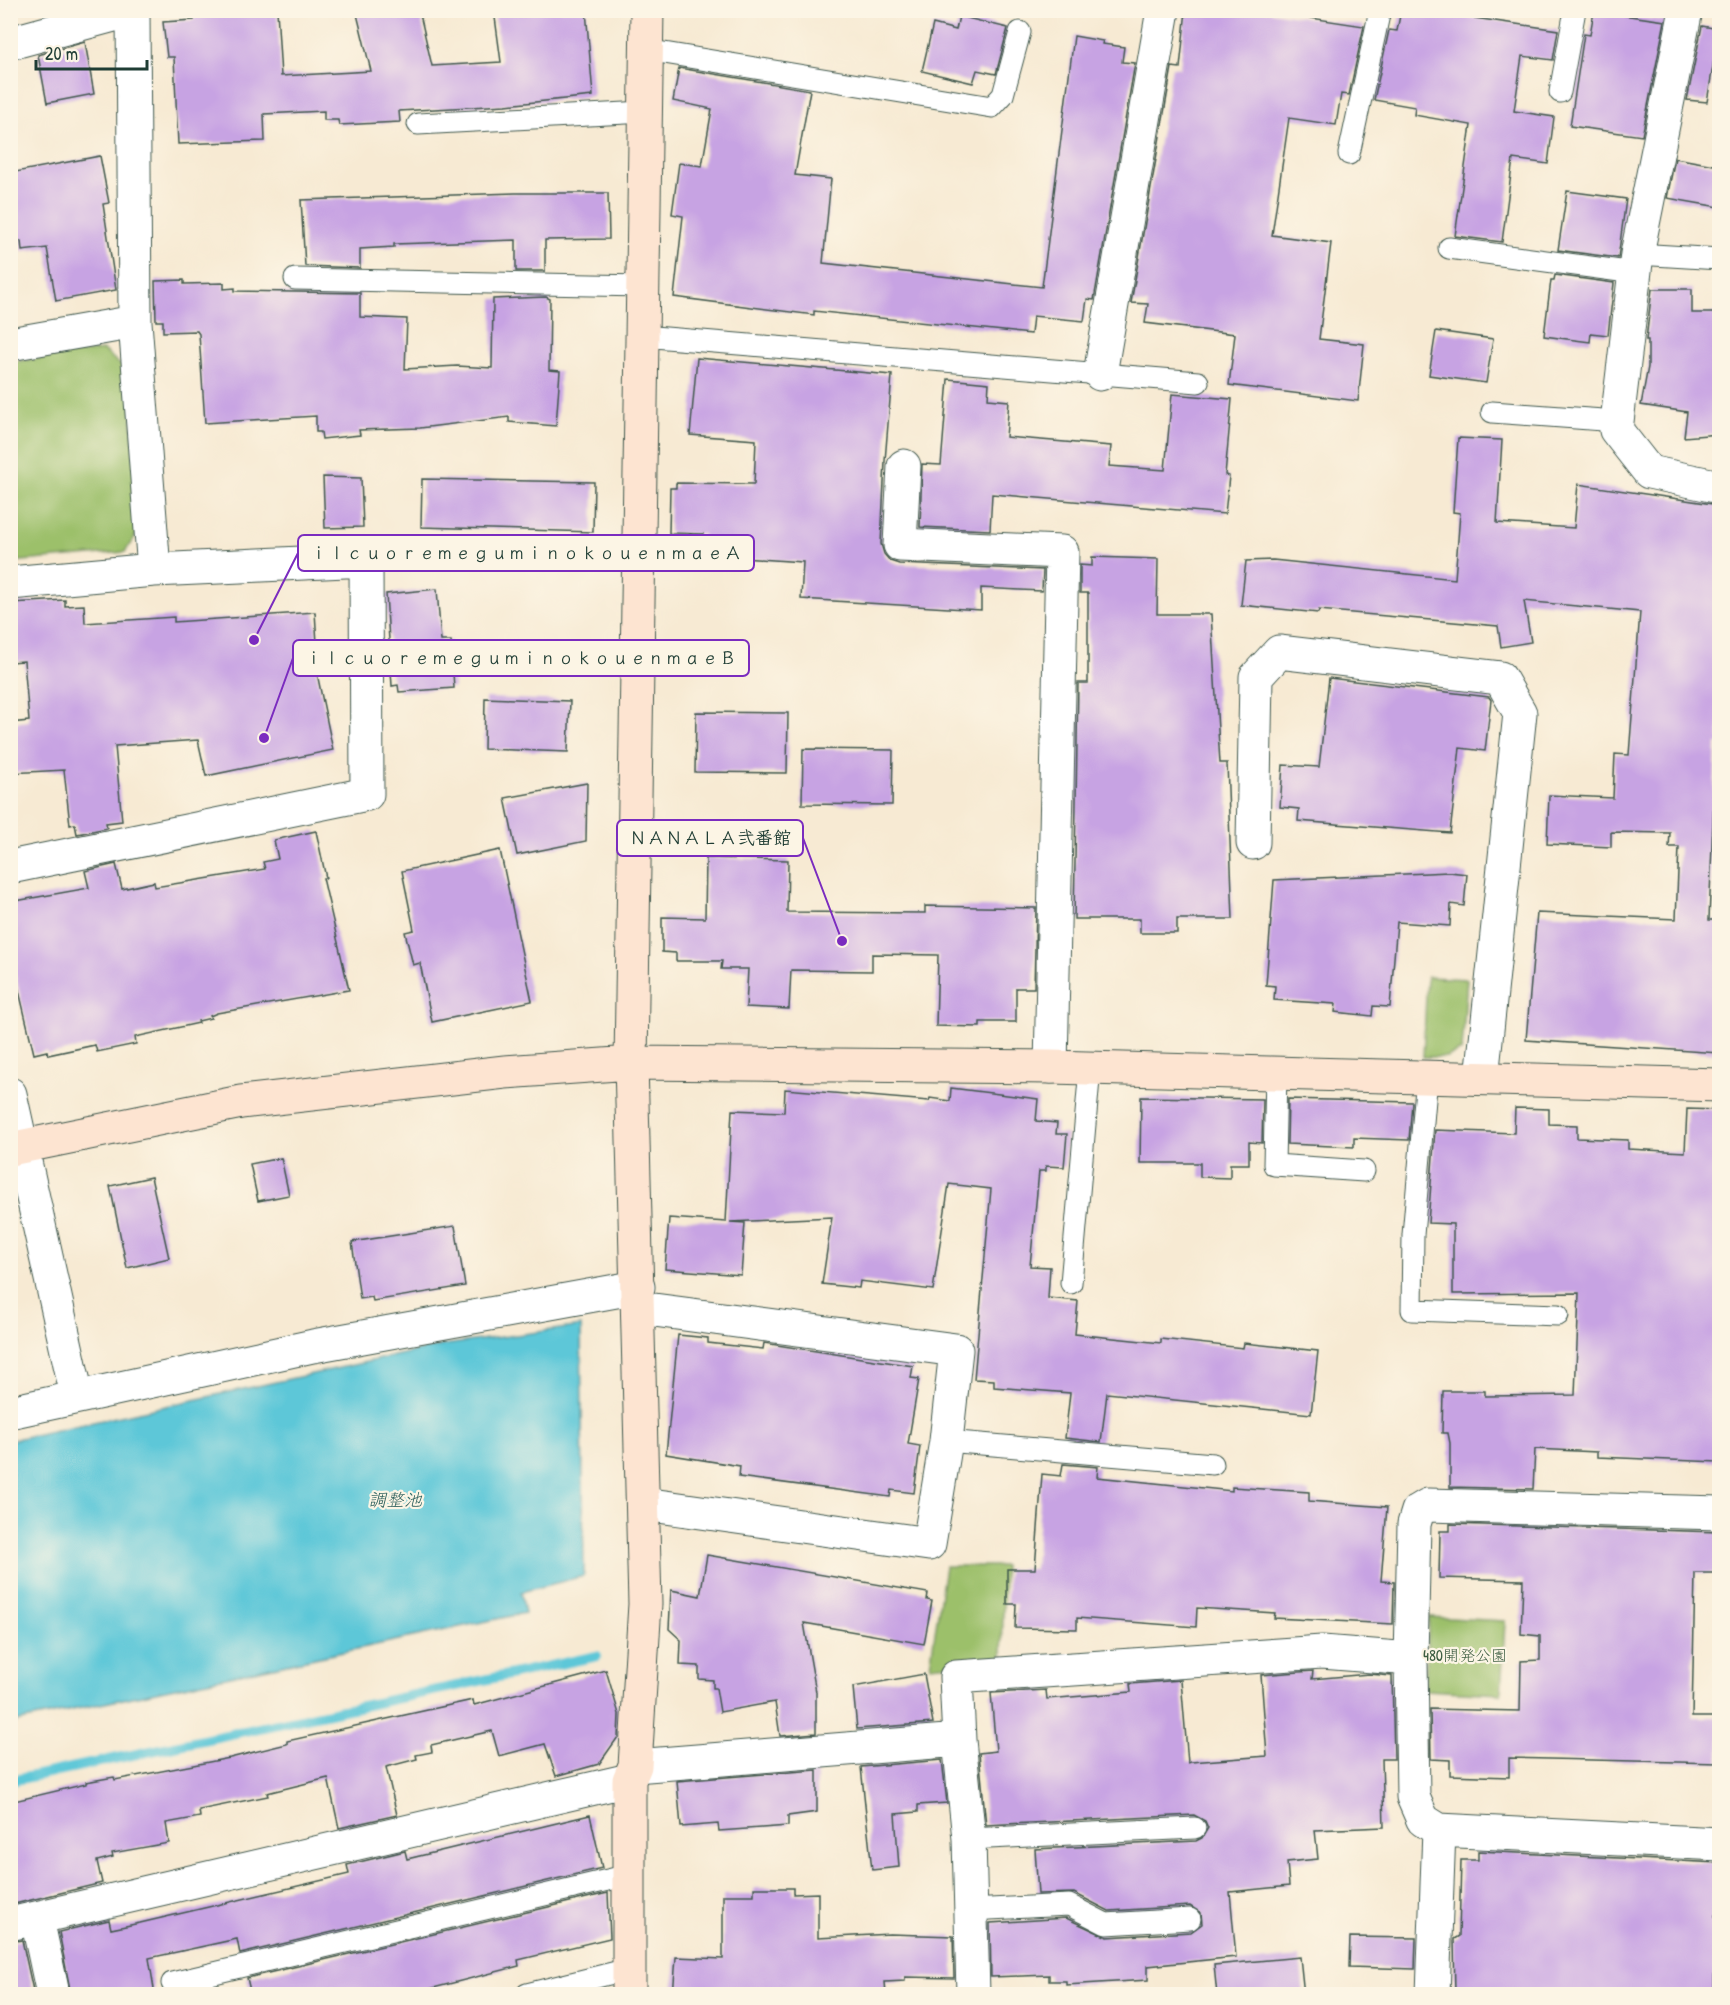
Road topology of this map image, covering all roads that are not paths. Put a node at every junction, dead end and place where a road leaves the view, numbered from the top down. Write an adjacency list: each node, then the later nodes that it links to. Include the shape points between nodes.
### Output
1 (132, 10): 8 (street); 19 (street)
2 (646, 10): 9 (street)
3 (1163, 10): 22 (street)
4 (1380, 10): 13 (lane)
5 (1575, 10): 10 (lane)
6 (1686, 10): 16 (street)
7 (1020, 32): 9 (lane, via 1003,95 992,107)
8 (10, 43)
9 (646, 50): 11 (street)
10 (1560, 92)
11 (645, 112): 12 (lane); 18 (street)
12 (418, 124)
13 (1349, 154)
14 (1449, 248): 16 (lane)
15 (1719, 259): 16 (lane)
16 (1636, 264): 25 (street)
17 (295, 279): 18 (lane)
18 (643, 286): 20 (street)
19 (135, 322): 21 (street); 28 (street)
20 (642, 336): 22 (lane); 32 (street)
21 (10, 344)
22 (1100, 374): 23 (lane)
23 (1198, 382)
24 (1492, 412): 25 (lane)
25 (1617, 422): 27 (street, via 1616,430 1649,472)
26 (904, 466): 33 (street, via 900,545 1062,552)
27 (1719, 487)
28 (154, 570): 29 (street); 31 (street, via 366,560 367,794)
29 (10, 583)
30 (1253, 843): 37 (street, via 1256,678 1279,652 1500,678 1520,713)
31 (10, 867)
32 (631, 1063): 33 (street); 40 (street, via 505,1072 241,1102); 43 (street)
33 (1051, 1067): 34 (street)
34 (1090, 1068): 35 (street); 42 (lane)
35 (1276, 1072): 36 (street); 41 (lane, via 1274,1165)
36 (1427, 1077): 37 (street); 44 (lane, via 1413,1235 1412,1310)
37 (1482, 1078): 38 (street)
38 (1719, 1085)
39 (10, 1094): 40 (street)
40 (16, 1148): 45 (street)
41 (1364, 1171)
42 (1071, 1283)
43 (638, 1298): 45 (street, via 313,1346); 47 (street, via 956,1350); 49 (street)
44 (1558, 1315)
45 (78, 1396): 46 (street)
46 (10, 1412)
47 (946, 1441): 48 (lane); 49 (street, via 929,1544)
48 (1212, 1464)
49 (644, 1504): 53 (street, via 645,1604)
50 (1719, 1512): 51 (street, via 1428,1505 1418,1511 1414,1524)
51 (1410, 1659): 52 (street, via 1322,1652 956,1677); 55 (street, via 1413,1797 1423,1820)
52 (959, 1740): 53 (street); 56 (street)
53 (632, 1773): 58 (street); 61 (street)
54 (1195, 1828): 56 (lane)
55 (1439, 1830): 57 (street); 67 (street)
56 (969, 1839): 59 (street)
57 (1719, 1844)
58 (629, 1875): 62 (street); 63 (lane)
59 (970, 1910): 60 (lane, via 1069,1905 1106,1924); 66 (street)
60 (1190, 1919)
61 (24, 1922): 64 (street)
62 (629, 1982): 65 (lane)
63 (171, 1983)
64 (53, 1995)
65 (527, 1995)
66 (973, 1995)
67 (1433, 1995)

